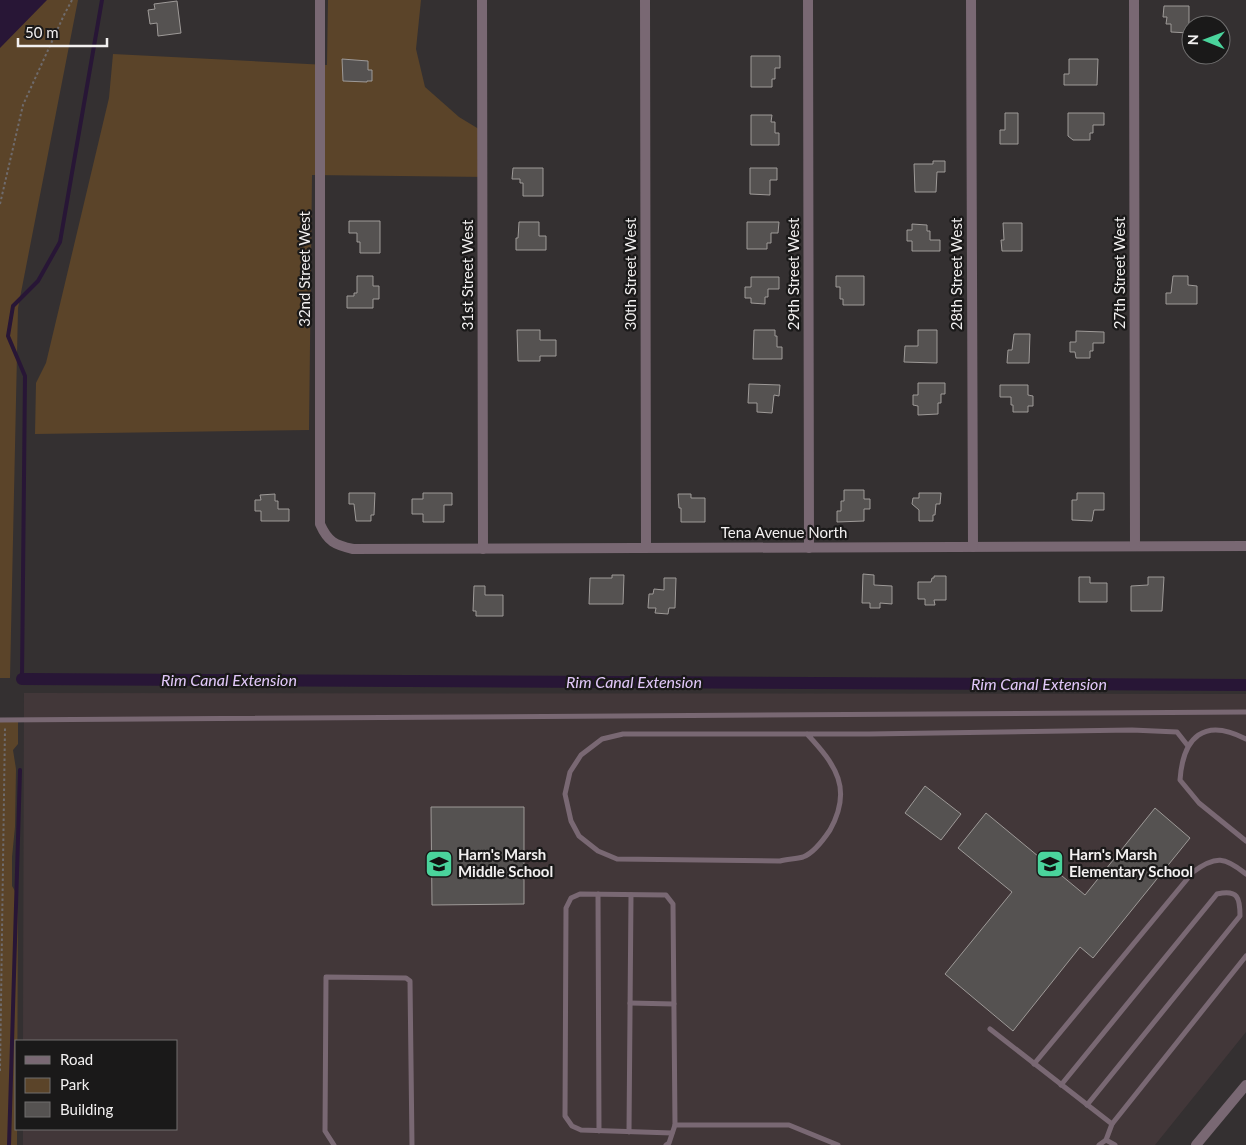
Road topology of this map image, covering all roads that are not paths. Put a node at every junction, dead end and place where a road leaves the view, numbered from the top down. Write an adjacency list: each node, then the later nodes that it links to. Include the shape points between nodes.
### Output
1 (320, 0): 7 (street, 32nd Street West, via 320,524)
2 (482, 0): 13 (street, 31st Street West)
3 (645, 0): 11 (street, 30th Street West)
4 (808, 0): 12 (street, 29th Street West)
5 (971, 0): 10 (street, 28th Street West)
6 (1134, 0): 8 (street, 27th Street West)
7 (326, 537): 13 (street, Tena Avenue North, via 340,546 353,549)
8 (1135, 546): 9 (street, Tena Avenue North); 10 (street, Tena Avenue North)
9 (1246, 546)
10 (973, 547): 12 (street, Tena Avenue North)
11 (646, 548): 12 (street, Tena Avenue North); 13 (street, Tena Avenue North)
12 (809, 548)
13 (484, 549)
14 (1246, 712): 15 (lane)
15 (3, 720)
16 (807, 734): 16 (lane, via 623,734 602,739 581,755 570,772 565,794 571,821 579,836 598,851 617,859 780,861 804,856 824,840 838,815 842,799 837,775 826,755); 18 (lane, via 1132,730 1177,732)
17 (1246, 739): 18 (lane, via 1215,730 1198,734)
18 (1188, 746): 19 (lane, via 1180,780 1199,803)
19 (1246, 841)
20 (1246, 874): 27 (lane, via 1232,862 1220,860 1207,863 1193,872)
21 (598, 894): 22 (lane); 33 (lane); 33 (lane, via 580,894 570,898 566,908 565,1116 572,1126 580,1130)
22 (631, 895): 24 (lane); 25 (lane, via 666,895 673,904)
23 (1246, 956): 31 (lane)
24 (630, 1003): 25 (lane); 34 (lane)
25 (674, 1004): 32 (lane)
26 (990, 1029): 27 (lane)
27 (1034, 1064): 28 (lane)
28 (1061, 1085): 30 (lane); 30 (lane, via 1217,894 1234,893 1239,899 1240,916)
29 (1246, 1085): 43 (street)
30 (1087, 1105): 31 (lane)
31 (1112, 1124): 36 (lane)
32 (675, 1125): 35 (lane); 40 (lane, via 789,1124)
33 (599, 1131): 34 (lane)
34 (630, 1132): 35 (lane)
35 (672, 1133): 39 (lane)
36 (1106, 1140): 41 (lane); 42 (lane)
37 (334, 1145): 38 (lane, via 325,1131 326,977 406,978 410,981)
38 (412, 1145)
39 (666, 1145)
40 (838, 1145)
41 (1099, 1145)
42 (1115, 1145)
43 (1196, 1145)

